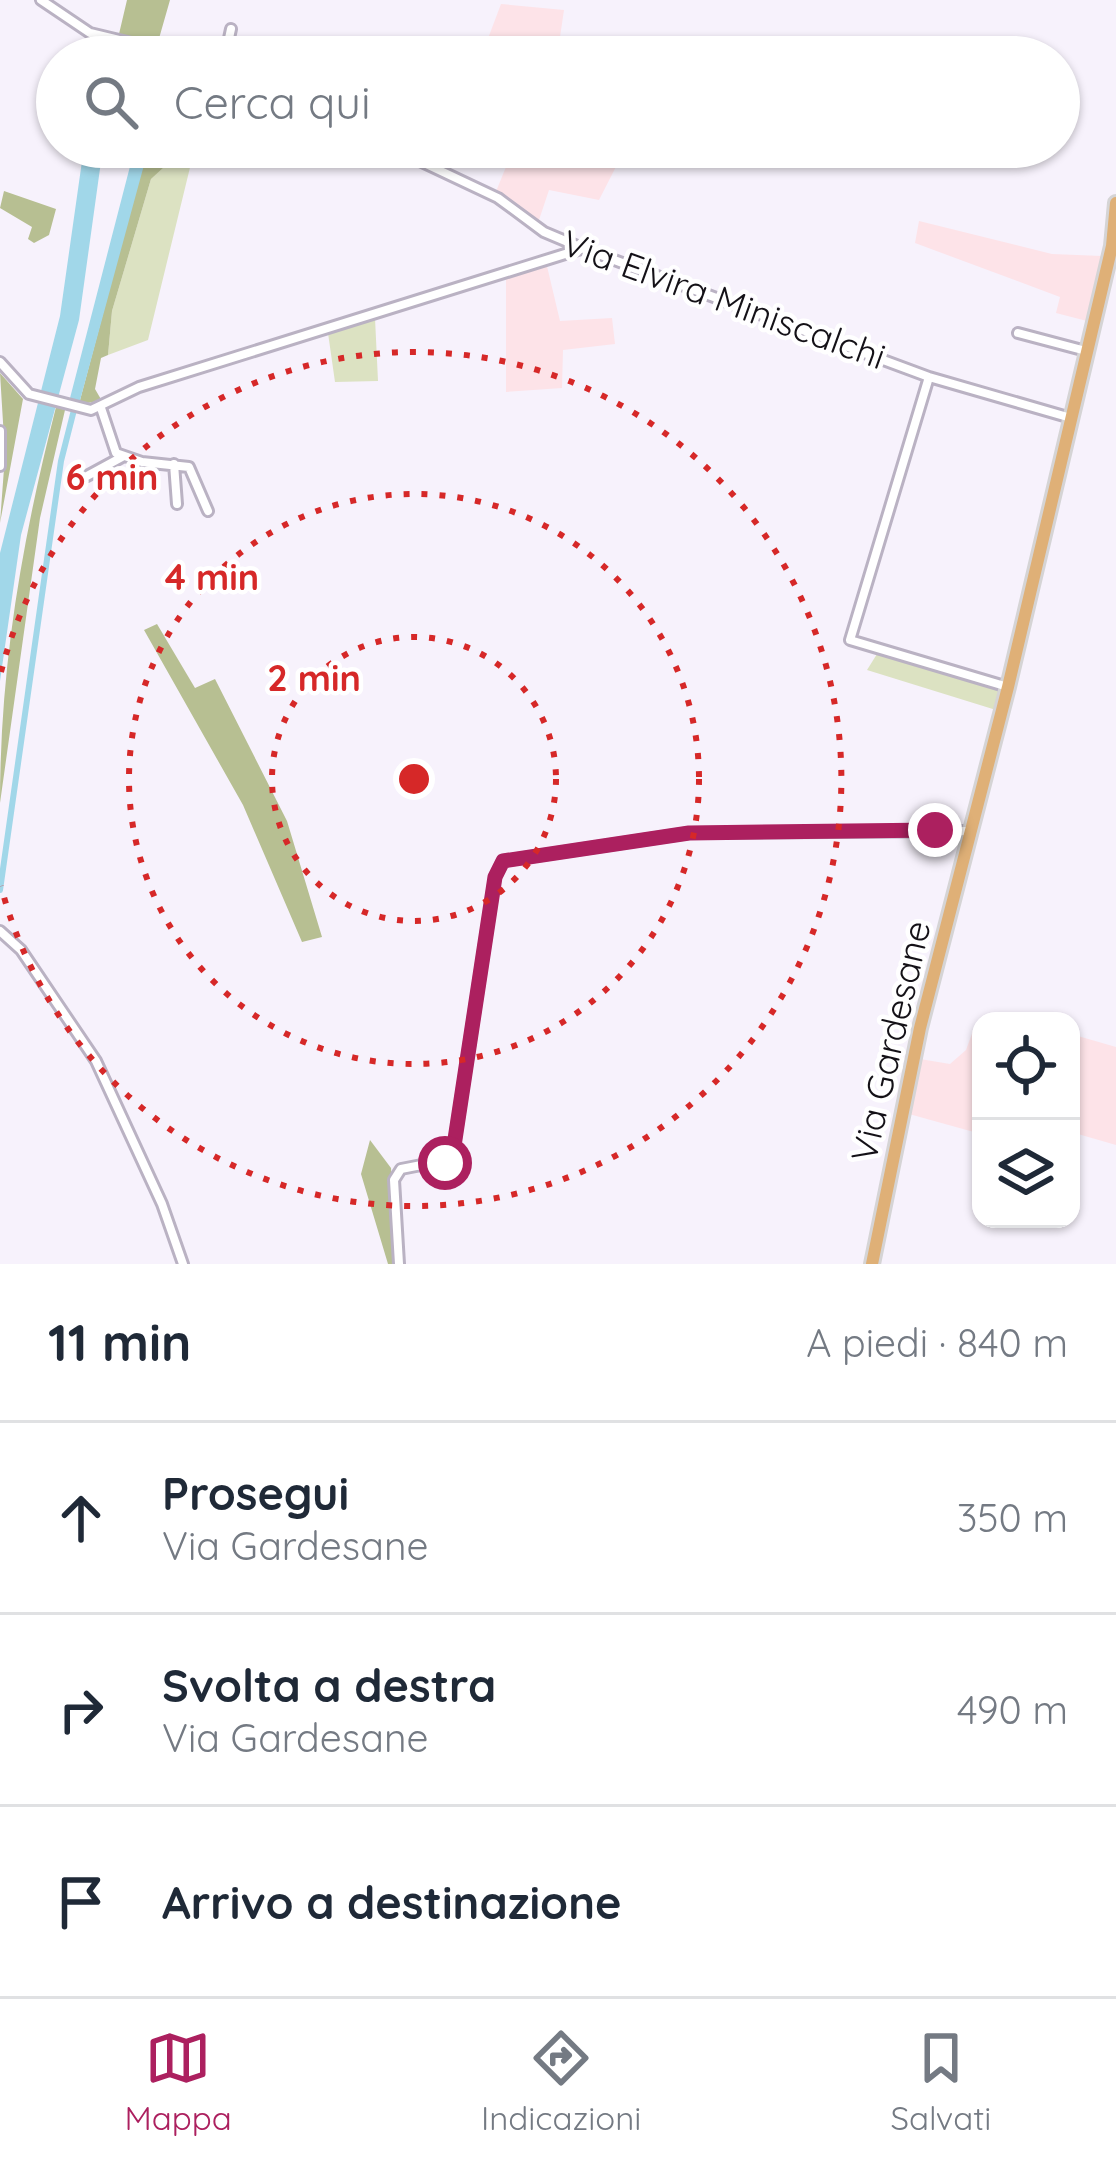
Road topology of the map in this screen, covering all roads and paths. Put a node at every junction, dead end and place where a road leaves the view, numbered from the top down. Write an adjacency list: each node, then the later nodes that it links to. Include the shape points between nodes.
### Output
1 (41, 0): 3 (street)
2 (231, 28): 4 (street)
3 (110, 36)
4 (229, 36)
5 (434, 168): 8 (street, Via Elvira Miniscalchi)
6 (1116, 203): 7 (main road, Via Gardesane)
7 (1114, 246): 10 (main road, Via Gardesane)
8 (582, 248): 12 (street, Via Elvira Miniscalchi); 13 (street, via 139,387)
9 (1018, 333): 10 (street)
10 (1086, 351): 14 (main road, Via Gardesane)
11 (0, 362): 13 (street, via 36,397)
12 (929, 376): 14 (street, Via Elvira Miniscalchi); 22 (street, via 850,640)
13 (100, 408): 16 (street)
14 (1072, 418): 22 (main road, Via Gardesane)
15 (0, 431): 18 (street)
16 (122, 457): 17 (street); 19 (street)
17 (174, 464): 20 (street); 21 (street, via 189,467)
18 (0, 466)
19 (87, 476)
20 (177, 504)
21 (208, 511)
22 (1008, 687): 23 (main road, Via Gardesane)
23 (971, 831): 26 (street, via 689,833 503,861 452,1159 401,1168 394,1180); 27 (main road, Via Gardesane)
24 (0, 931): 25 (street, via 96,1061)
25 (183, 1264)
26 (399, 1264)
27 (872, 1264)

